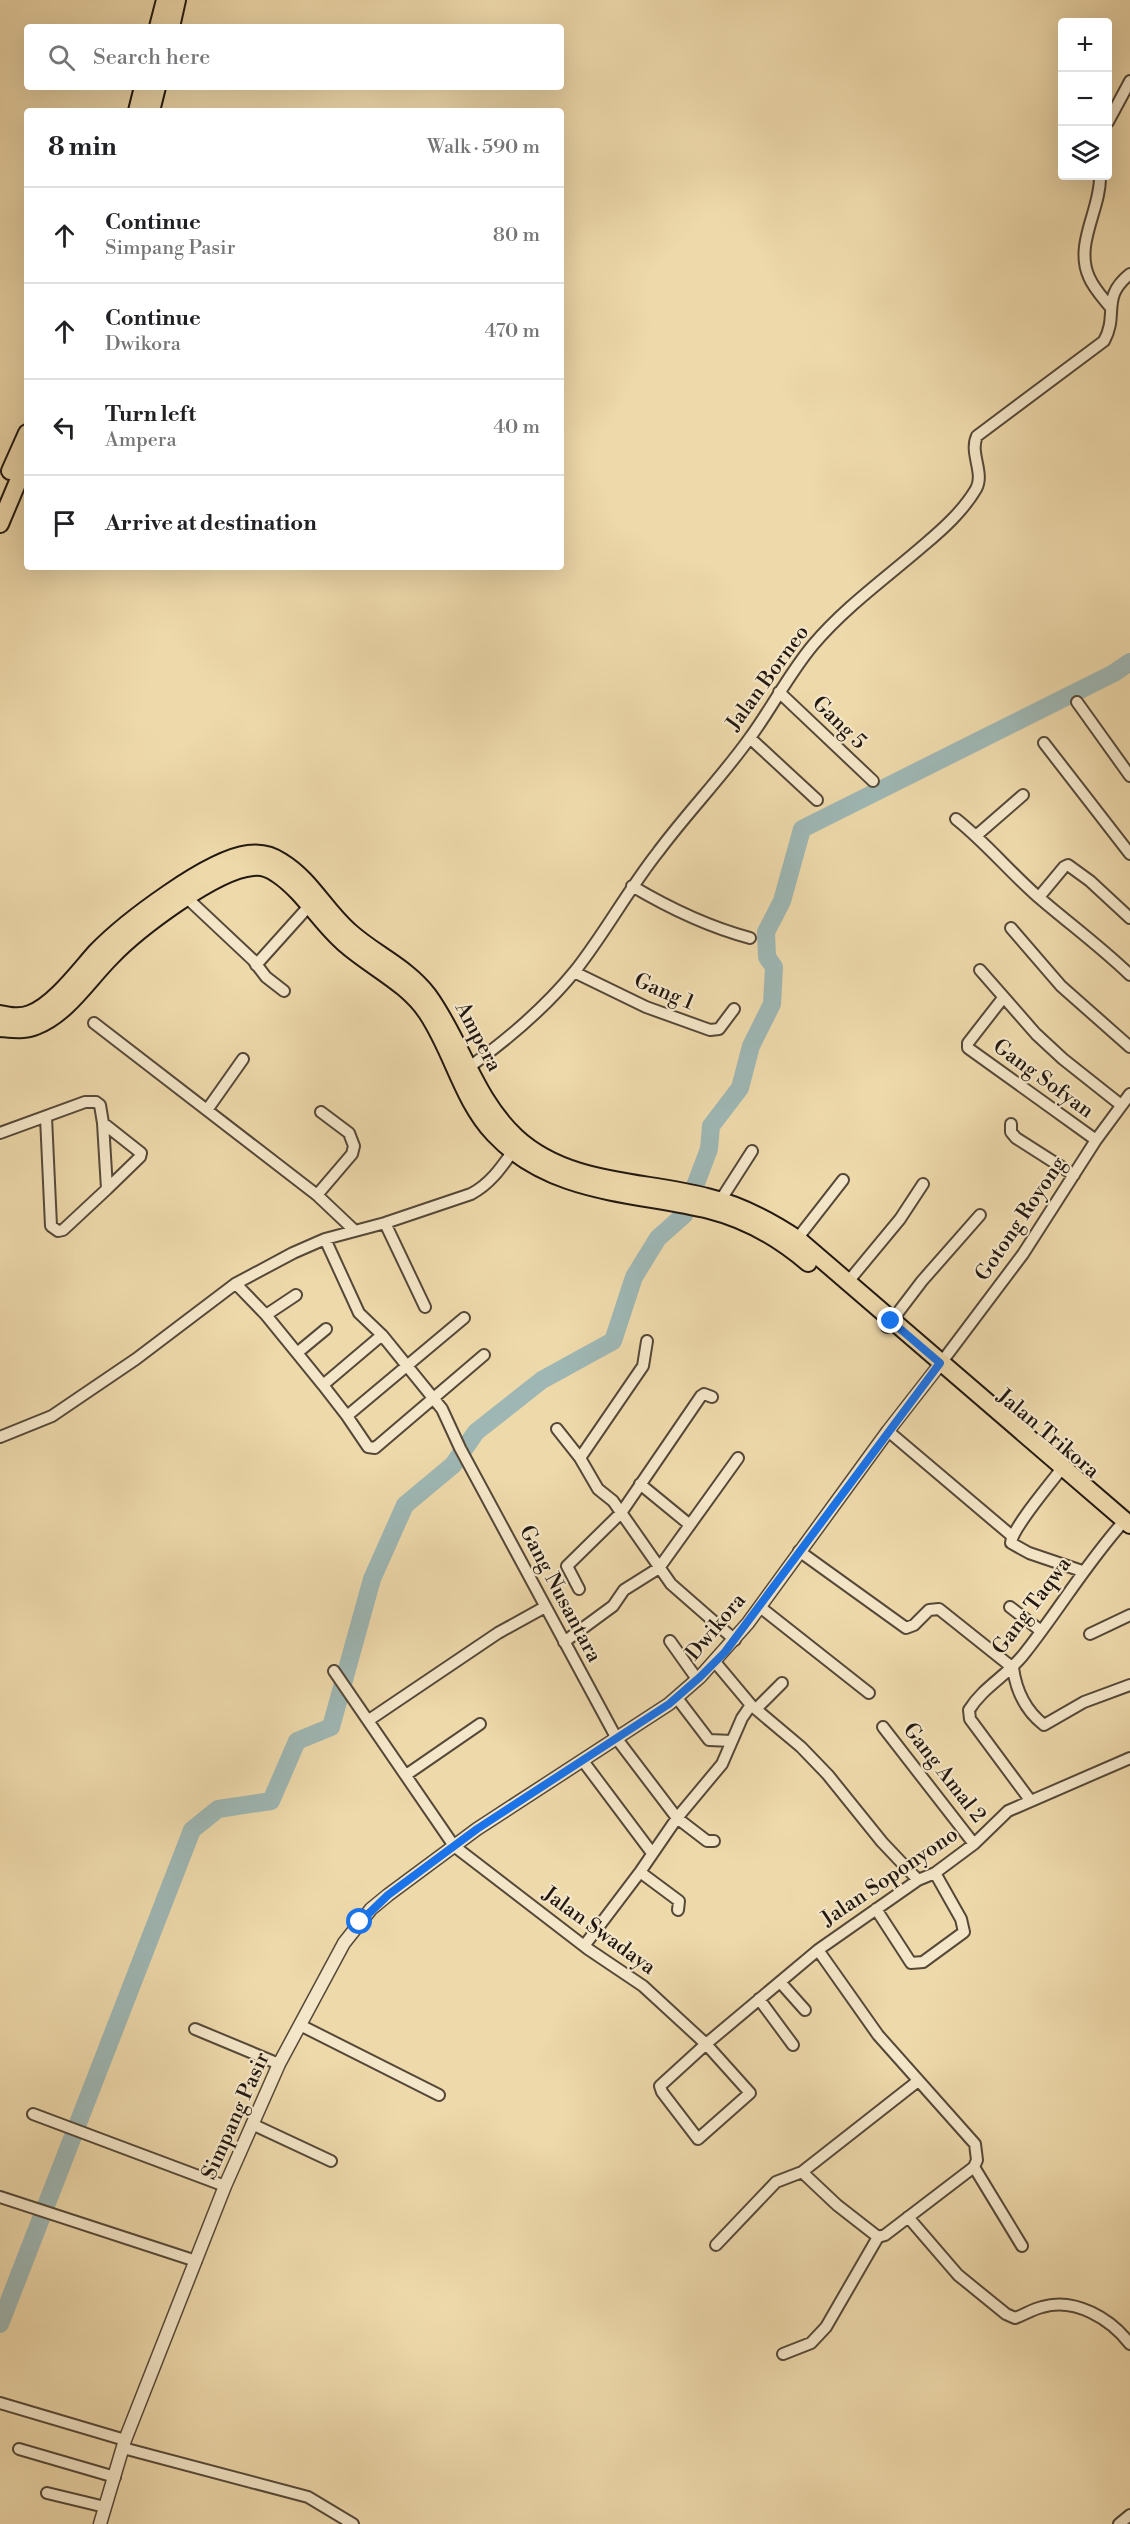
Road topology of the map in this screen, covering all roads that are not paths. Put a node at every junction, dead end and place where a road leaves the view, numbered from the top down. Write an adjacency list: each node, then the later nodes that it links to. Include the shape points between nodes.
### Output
1 (165, 0): 3 (main road)
2 (177, 0): 4 (main road)
3 (159, 24)
4 (172, 24)
5 (1130, 81): 10 (street)
6 (142, 90): 8 (main road)
7 (156, 90): 9 (main road)
8 (138, 108)
9 (152, 108)
10 (1112, 113)
11 (1099, 180): 13 (street, via 1085,243 1085,262 1088,276)
12 (1130, 274): 13 (street, Jalan Borneo, via 1115,288)
13 (1111, 308): 18 (street, Jalan Borneo, via 1108,334 1098,348 977,436 977,487 961,509 839,617)
14 (24, 440): 16 (main road)
15 (24, 467): 17 (main road)
16 (0, 494)
17 (0, 524)
18 (779, 692): 20 (street, Jalan Borneo); 23 (street, Gang 5)
19 (1077, 702): 22 (street)
20 (750, 738): 25 (street); 29 (street, Jalan Borneo)
21 (1044, 743): 28 (street)
22 (1130, 776)
23 (873, 781)
24 (1023, 795): 27 (street)
25 (817, 800)
26 (956, 819): 27 (street)
27 (977, 835): 30 (street)
28 (1130, 854)
29 (632, 886): 35 (street, via 663,904); 38 (street, Jalan Borneo)
30 (1039, 897): 33 (street, via 1068,865); 39 (street)
31 (187, 898): 32 (main road, Ampera, via 227,874 260,867 276,873); 36 (street); 45 (main road, Ampera, via 112,955 47,1020 29,1028)
32 (309, 906): 36 (street); 56 (main road, Ampera, via 344,943 415,999 428,1014 474,1108)
33 (1130, 918)
34 (1011, 928): 46 (street, via 1061,986)
35 (750, 938)
36 (256, 965): 40 (street)
37 (980, 970): 41 (street)
38 (574, 972): 42 (street, Gang 1, via 646,1007 710,1030 719,1029); 48 (street, Jalan Borneo, via 533,1016)
39 (1130, 975)
40 (284, 992)
41 (1003, 998): 50 (street, via 1063,1059); 58 (street, Gang Sofyan, via 968,1048)
42 (734, 1010)
43 (0, 1014): 48 (main road, Ampera, via 20,1016 36,1012 119,932 185,882 233,857 260,854 285,864 350,933 417,983 435,1005)
44 (94, 1023): 51 (street)
45 (0, 1028)
46 (1130, 1047)
47 (243, 1059): 51 (street)
48 (468, 1068): 56 (main road, Ampera)
49 (1130, 1094): 50 (street, Gotong Royong)
50 (1121, 1105): 58 (street, Gotong Royong)
51 (207, 1110): 65 (street)
52 (321, 1112): 65 (street, via 349,1133 354,1146)
53 (46, 1117): 54 (street, via 85,1102 96,1102); 57 (street); 64 (street, via 53,1229 63,1230)
54 (103, 1123): 64 (street); 64 (street, via 141,1153)
55 (1011, 1124): 61 (street, via 1016,1138)
56 (501, 1131): 59 (main road, Ampera); 66 (main road, Ampera, via 575,1170)
57 (0, 1133)
58 (1096, 1140): 61 (street, Gotong Royong)
59 (513, 1151): 66 (main road, Ampera, via 584,1186 620,1195); 69 (street, via 483,1188)
60 (752, 1152): 67 (street)
61 (1074, 1175): 86 (street, Gotong Royong, via 1023,1254)
62 (843, 1180): 72 (street)
63 (923, 1184): 73 (street, via 900,1219)
64 (107, 1189)
65 (317, 1195): 70 (street)
66 (672, 1197): 67 (main road, Ampera)
67 (710, 1202): 72 (main road, Ampera, via 765,1220); 79 (main road, Ampera, via 727,1216 777,1240)
68 (980, 1215): 79 (street)
69 (385, 1223): 70 (street); 76 (street)
70 (354, 1230): 71 (street)
71 (325, 1239): 74 (street, via 293,1252); 81 (street, Gang Nusantara, via 359,1313)
72 (797, 1239): 73 (main road, Ampera)
73 (847, 1283): 79 (main road, Ampera)
74 (237, 1285): 77 (street); 93 (street, via 85,1395 52,1416)
75 (297, 1295): 77 (street)
76 (424, 1307)
77 (266, 1315): 83 (street)
78 (464, 1318): 85 (street)
79 (889, 1324): 86 (main road, Ampera)
80 (326, 1329): 83 (street)
81 (382, 1335): 85 (street, Gang Nusantara); 87 (street)
82 (647, 1341): 94 (street, via 643,1366)
83 (297, 1353): 87 (street)
84 (484, 1355): 89 (street)
85 (408, 1366): 89 (street, Gang Nusantara); 90 (street)
86 (939, 1366): 92 (street, Dwikora); 96 (main road, Jalan Trikora)
87 (323, 1385): 90 (street)
88 (712, 1396): 97 (street, via 701,1396)
89 (434, 1400): 90 (street, via 371,1449); 106 (street, Gang Nusantara, via 447,1416)
90 (347, 1416)
91 (557, 1429): 94 (street)
92 (888, 1431): 101 (street); 102 (street, Dwikora)
93 (0, 1437)
94 (580, 1458): 98 (street, via 598,1489 608,1495)
95 (738, 1458): 99 (street)
96 (1060, 1470): 100 (main road, Jalan Trikora); 101 (street)
97 (640, 1484): 98 (street); 99 (street)
98 (621, 1513): 103 (street); 105 (street, via 567,1566)
99 (690, 1525): 103 (street)
100 (1126, 1526): 104 (street, Gang Taqwa)
101 (1012, 1536): 104 (street, via 1011,1542 1022,1550)
102 (799, 1551): 107 (street, Dwikora); 116 (street, via 906,1628 928,1610 939,1609)
103 (659, 1568): 112 (street, via 670,1584); 114 (street, via 624,1590 613,1606)
104 (1082, 1571): 110 (street, Gang Taqwa)
105 (579, 1589)
106 (544, 1607): 114 (street, Gang Nusantara); 124 (street, via 498,1633)
107 (760, 1607): 112 (street, Dwikora); 121 (street)
108 (1010, 1607): 110 (street)
109 (1130, 1615): 111 (street)
110 (1041, 1631): 116 (street, Gang Taqwa)
111 (1090, 1634)
112 (735, 1640): 115 (street, Dwikora)
113 (670, 1641): 118 (street)
114 (564, 1642): 127 (street, Gang Nusantara)
115 (715, 1662): 118 (street, Dwikora); 123 (street)
116 (1013, 1668): 120 (street, via 1021,1698 1044,1725 1084,1702); 132 (street, Gang Taqwa, via 990,1685 969,1710 970,1719)
117 (334, 1671): 124 (street, Jalan Swadaya)
118 (697, 1679): 122 (street, Dwikora)
119 (782, 1683): 123 (street)
120 (1130, 1684)
121 (869, 1693)
122 (677, 1698): 127 (street, Dwikora); 128 (street, via 709,1740)
123 (754, 1707): 128 (street, via 742,1718); 140 (street, via 828,1775)
124 (369, 1720): 131 (street, Jalan Swadaya)
125 (480, 1724): 131 (street)
126 (883, 1727): 135 (street, Gang Amal 2)
127 (616, 1739): 130 (street, Dwikora); 133 (street, Gang Nusantara)
128 (732, 1741): 133 (street, via 722,1764)
129 (1130, 1758): 132 (street, Jalan Soponyono)
130 (583, 1761): 136 (street, Dwikora); 137 (street)
131 (406, 1774): 136 (street, Jalan Swadaya)
132 (1030, 1800): 135 (street, Jalan Soponyono, via 1008,1810)
133 (676, 1818): 134 (street, Gang Nusantara, via 707,1841); 137 (street)
134 (714, 1841)
135 (974, 1844): 139 (street, Jalan Soponyono)
136 (454, 1846): 143 (street, Jalan Swadaya); 148 (street, Simpang Pasir, via 388,1895 360,1922 344,1943)
137 (652, 1853): 138 (street)
138 (640, 1872): 142 (street, via 679,1901); 143 (street)
139 (935, 1873): 140 (street, Jalan Soponyono); 141 (street, via 961,1919 964,1932 922,1962 911,1963)
140 (918, 1880): 141 (street, Jalan Soponyono)
141 (876, 1909): 144 (street, Jalan Soponyono)
142 (678, 1910)
143 (584, 1946): 150 (street, Jalan Swadaya, via 643,1986)
144 (818, 1950): 145 (street, Jalan Soponyono); 153 (street, via 878,2035)
145 (780, 1982): 146 (street, Jalan Soponyono); 147 (street)
146 (759, 1999): 150 (street, Jalan Soponyono); 151 (street)
147 (805, 2010)
148 (300, 2025): 152 (street, Simpang Pasir); 154 (street)
149 (195, 2028): 152 (street)
150 (706, 2044): 150 (street, via 750,2093 698,2139 660,2086)
151 (793, 2044)
152 (279, 2064): 156 (street, Simpang Pasir)
153 (918, 2080): 158 (street, via 975,2144); 159 (street)
154 (439, 2095)
155 (33, 2114): 160 (street)
156 (252, 2124): 157 (street); 160 (street, Simpang Pasir)
157 (331, 2161)
158 (974, 2167): 162 (street); 165 (street)
159 (802, 2172): 163 (street); 164 (street, via 776,2182)
160 (225, 2186): 166 (street, Simpang Pasir)
161 (0, 2197): 166 (street)
162 (908, 2217): 163 (street); 167 (street, via 958,2275 1011,2317 1043,2306 1075,2308 1102,2318)
163 (878, 2237): 168 (street, via 826,2327 811,2343)
164 (716, 2245)
165 (1022, 2246)
166 (196, 2260): 170 (street, Simpang Pasir)
167 (1130, 2344)
168 (783, 2354)
169 (0, 2403): 170 (street)
170 (124, 2444): 172 (street); 177 (street, via 308,2498)
171 (19, 2449): 172 (street)
172 (115, 2477): 174 (street)
173 (47, 2493): 174 (street)
174 (105, 2507): 176 (street)
175 (1130, 2515): 178 (street)
176 (100, 2524)
177 (353, 2524)
178 (1119, 2524)

